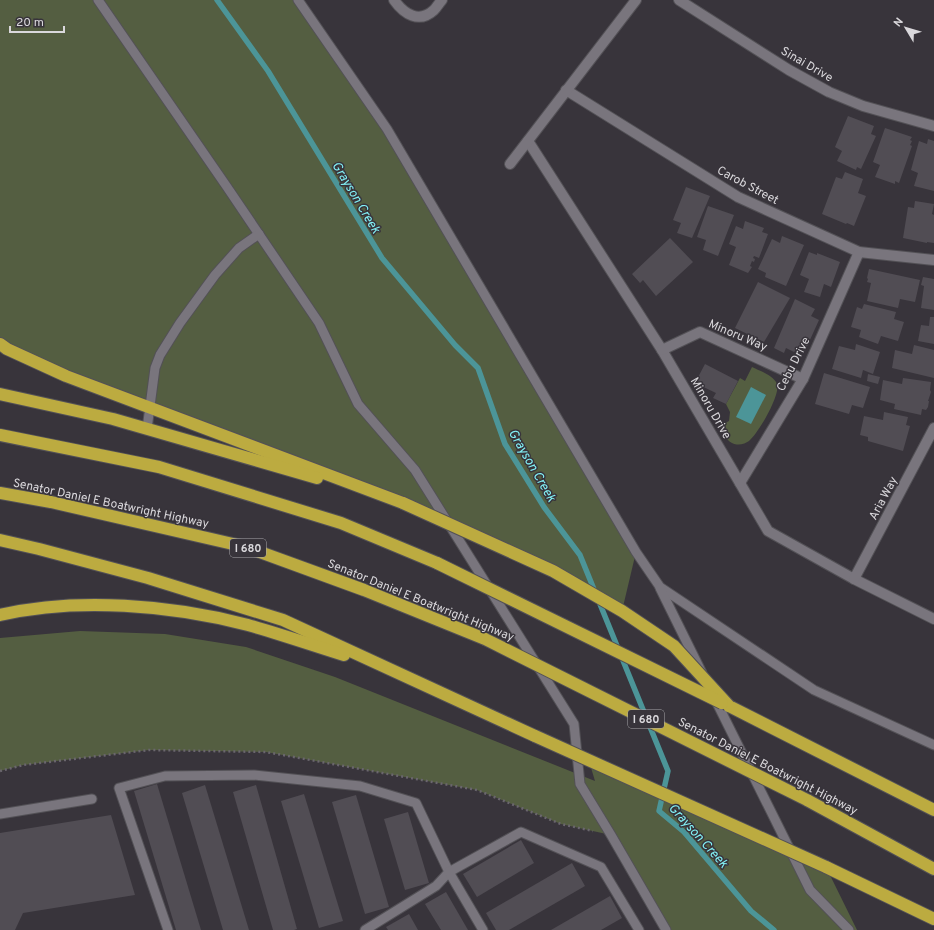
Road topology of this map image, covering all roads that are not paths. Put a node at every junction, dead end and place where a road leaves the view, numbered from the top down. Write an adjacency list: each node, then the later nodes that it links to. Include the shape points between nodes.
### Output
1 (98, 0): 11 (lane)
2 (298, 0): 27 (lane, via 387,130 636,552)
3 (394, 0): 4 (street, via 407,14 422,17 434,11)
4 (442, 0)
5 (636, 0): 7 (street)
6 (683, 1): 8 (street, Sinai Drive, via 789,70 830,92 863,106)
7 (566, 90): 9 (street); 12 (street, Carob Street, via 738,197)
8 (934, 126)
9 (528, 141): 10 (street); 15 (street, Minoru Drive)
10 (510, 164)
11 (259, 234): 18 (lane, via 239,248 215,275 180,323 155,368); 43 (lane, via 319,323 358,404 415,470 574,724 580,784)
12 (859, 252): 13 (street, Carob Street); 16 (street, Cebu Drive)
13 (934, 260)
14 (0, 344): 18 (highway, via 66,376)
15 (662, 350): 16 (street, Minoru Way, via 700,332); 22 (street, Minoru Drive)
16 (803, 379): 22 (street, Cebu Drive)
17 (0, 394): 20 (highway)
18 (150, 407): 20 (lane); 24 (highway)
19 (934, 428): 26 (street, Aria Way)
20 (148, 429): 24 (highway)
21 (0, 435): 31 (highway, bridge, via 158,468 341,523 437,563)
22 (740, 483): 26 (street, Minoru Drive, via 768,531)
23 (0, 493): 36 (highway, Senator Daniel E Boatwright Highway / I 680, bridge, via 51,502 246,547 364,590 484,639 807,800)
24 (403, 503): 31 (highway, bridge, via 553,571 622,611 674,646)
25 (0, 540): 30 (highway, via 148,578 283,620)
26 (854, 579): 29 (street, Minoru Drive)
27 (660, 587): 32 (lane, via 814,690); 44 (lane, via 810,890)
28 (0, 615): 30 (highway, via 61,607 113,605 179,611 248,625)
29 (934, 619)
30 (383, 666): 38 (highway, bridge, via 826,867)
31 (728, 706): 34 (highway)
32 (934, 744)
33 (92, 799): 35 (lane)
34 (934, 810)
35 (0, 814)
36 (934, 869)
37 (449, 872): 39 (lane, via 436,886); 40 (lane, via 416,803 360,786 254,775 165,776 119,788); 41 (lane); 42 (lane, via 521,832 602,867)
38 (934, 919)
39 (371, 929)
40 (168, 930)
41 (483, 930)
42 (639, 930)
43 (666, 930)
44 (849, 930)

